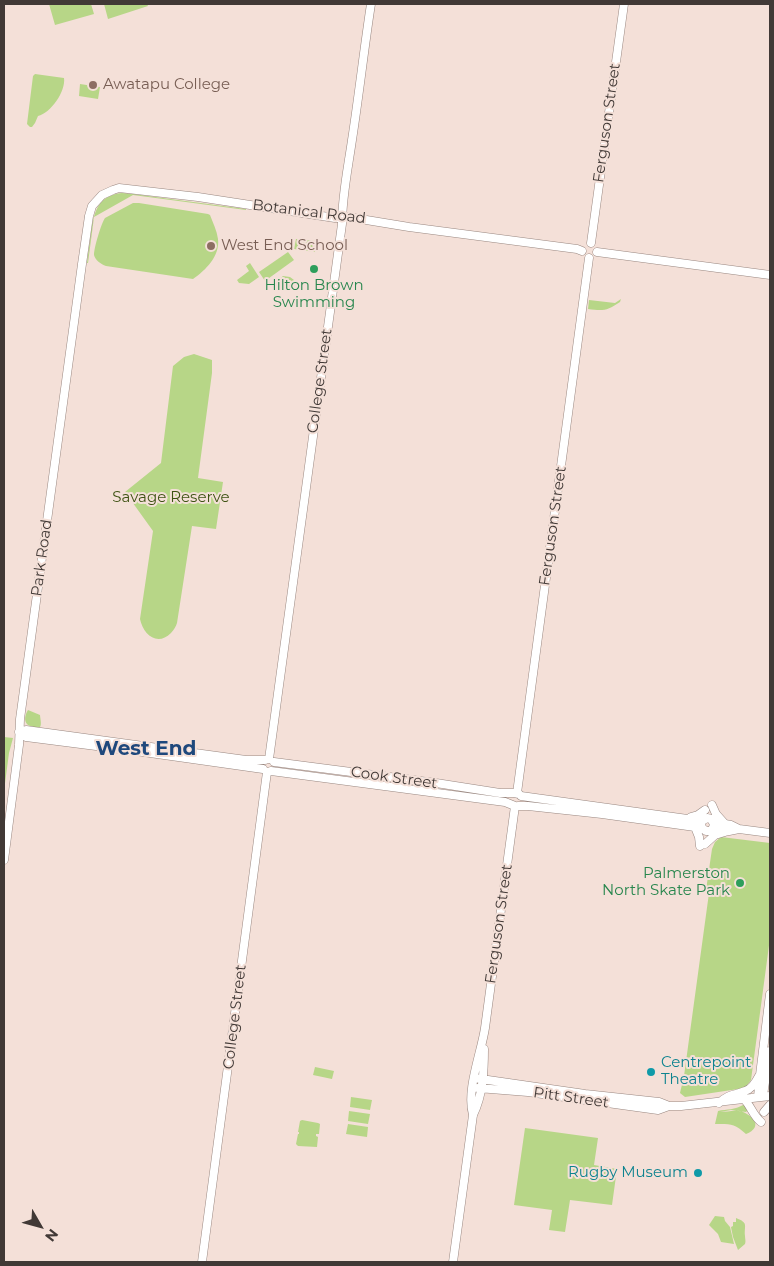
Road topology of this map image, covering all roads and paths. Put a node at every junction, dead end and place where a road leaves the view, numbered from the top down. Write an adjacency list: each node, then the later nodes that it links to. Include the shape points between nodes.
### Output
1 (371, 4): 3 (street, College Street)
2 (624, 4): 4 (street, Ferguson Street)
3 (342, 218): 5 (street, Botanical Road); 7 (street, Botanical Road, via 119,188 102,195 92,206); 11 (street, College Street)
4 (591, 243): 5 (street); 6 (street)
5 (582, 251): 8 (street)
6 (597, 252): 8 (street); 9 (street)
7 (83, 256): 10 (street, Park Road)
8 (589, 258): 14 (street, Ferguson Street)
9 (770, 275)
10 (19, 732): 12 (street, Cook Street, via 26,737); 24 (street, Park Road)
11 (269, 760): 12 (street, Cook Street); 13 (street, via 262,765); 13 (street, via 275,767); 14 (street, Cook Street)
12 (239, 762): 13 (street, Cook Street)
13 (267, 771): 15 (street, Cook Street); 39 (street, College Street)
14 (517, 794): 15 (street, via 510,798); 15 (street, via 523,802); 18 (street, Cook Street)
15 (515, 805): 18 (street, Cook Street); 29 (street, Ferguson Street)
16 (712, 805): 22 (street)
17 (705, 810): 19 (street)
18 (647, 816): 20 (street, Cook Street)
19 (684, 818): 20 (street, Cook Street); 21 (street, Cook Street)
20 (671, 820): 21 (street, Cook Street)
21 (700, 825): 22 (street, Cook Street, via 707,818 713,825); 22 (street, via 699,837 703,845)
22 (728, 827): 23 (street, Cook Street)
23 (768, 831)
24 (4, 860)
25 (770, 994): 28 (street)
26 (770, 1050): 27 (street)
27 (767, 1067): 30 (street); 33 (street)
28 (760, 1075): 33 (street); 35 (street, via 747,1090 727,1096)
29 (479, 1078): 31 (street, Ferguson Street); 32 (street, Pitt Street)
30 (770, 1083)
31 (477, 1088): 32 (street, Pitt Street); 40 (street, Ferguson Street)
32 (585, 1097): 35 (street, Pitt Street, via 659,1102 669,1106)
33 (764, 1097): 34 (street, Pitt Street)
34 (744, 1100): 35 (street, Pitt Street); 38 (street)
35 (719, 1103)
36 (770, 1105): 37 (street)
37 (764, 1112)
38 (761, 1122)
39 (202, 1262)
40 (453, 1262)

